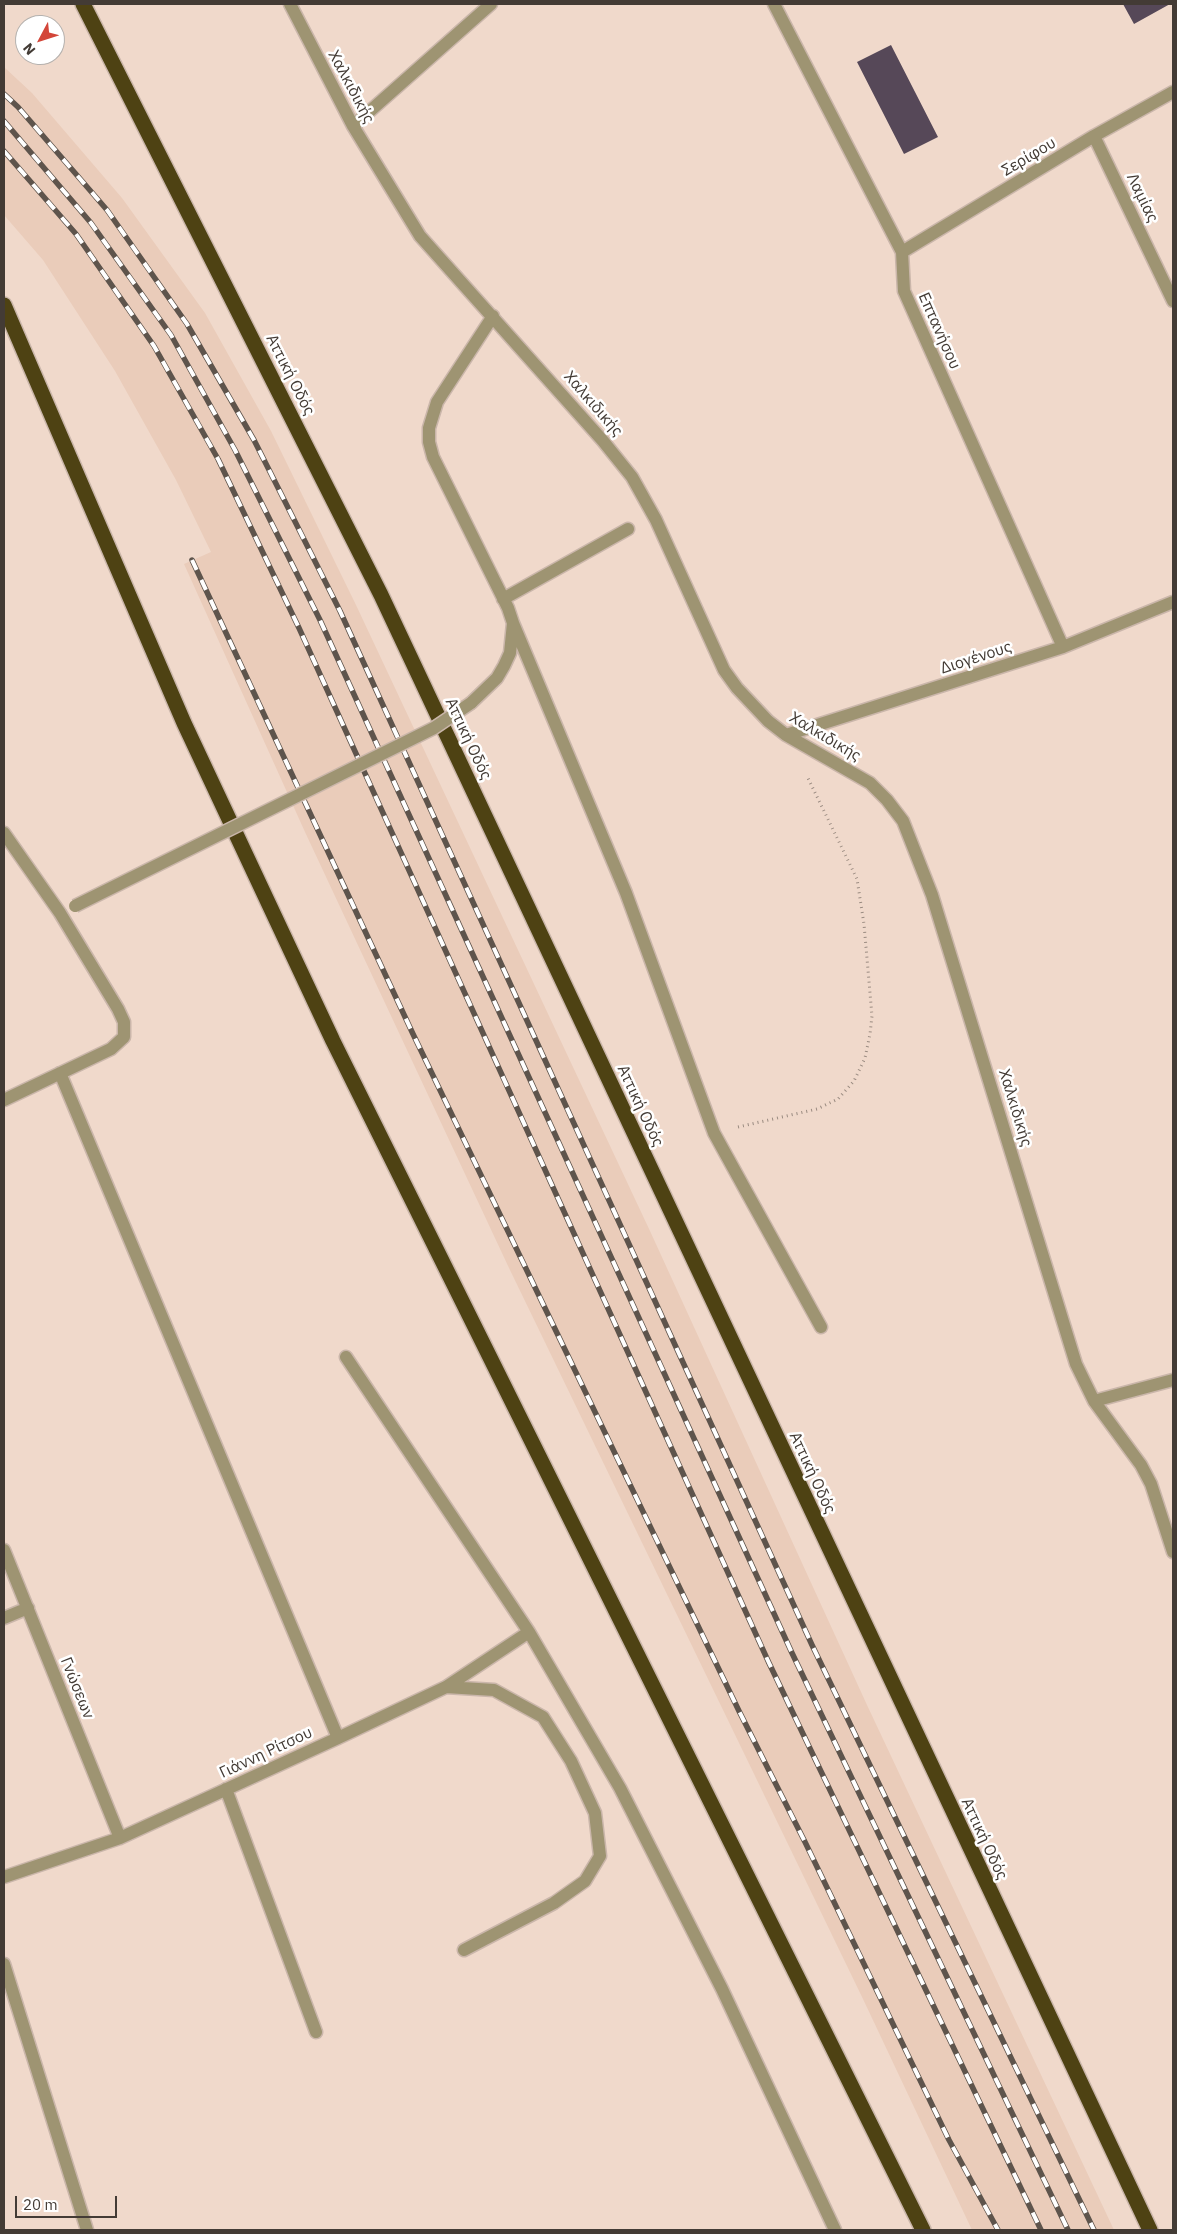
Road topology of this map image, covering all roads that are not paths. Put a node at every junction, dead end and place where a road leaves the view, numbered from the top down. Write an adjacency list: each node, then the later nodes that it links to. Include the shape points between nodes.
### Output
1 (84, 4): 42 (highway, Αττική Οδός, via 381,595)
2 (290, 4): 6 (street, Χαλκιδικής)
3 (491, 4): 6 (street)
4 (774, 4): 8 (street, Επτανήσου)
5 (1173, 92): 7 (street, Σερίφου)
6 (353, 126): 11 (street, Χαλκιδικής, via 420,236)
7 (1094, 136): 8 (street, Σερίφου); 9 (street, Λαμίας)
8 (902, 252): 16 (street, Επτανήσου, via 904,291)
9 (1173, 301)
10 (4, 305): 41 (highway, via 184,723 329,1032)
11 (493, 316): 13 (street, via 437,402 429,442 440,474); 17 (street, Χαλκιδικής, via 632,477 656,520 724,670 751,703)
12 (628, 529): 13 (street)
13 (503, 599): 15 (street)
14 (1173, 602): 16 (street, Διογένους)
15 (513, 623): 19 (street, bridge, via 510,653 497,678 472,703 434,728); 22 (street, via 626,893 714,1132)
16 (1063, 647): 17 (street, Διογένους)
17 (786, 735): 25 (street, Χαλκιδικής, via 870,783 903,821 932,895 1073,1356)
18 (4, 833): 19 (street)
19 (60, 913): 20 (street, via 118,1009 124,1022 124,1036 111,1049)
20 (60, 1073): 21 (street); 32 (street)
21 (4, 1100)
22 (821, 1327)
23 (346, 1356): 30 (street)
24 (1173, 1380): 25 (street)
25 (1094, 1402): 27 (street, Χαλκιδικής, via 1141,1465)
26 (4, 1550): 28 (street, Γνώσεων)
27 (1173, 1552)
28 (28, 1608): 29 (street); 34 (street, Γνώσεων)
29 (4, 1618)
30 (529, 1632): 31 (street, Γιάννη Ρίτσου); 40 (street, via 620,1788 722,1989)
31 (446, 1686): 32 (street, Γιάννη Ρίτσου); 36 (street, via 494,1690 543,1717 571,1761 595,1813 600,1856 585,1881 554,1903)
32 (338, 1738): 33 (street, Γιάννη Ρίτσου)
33 (226, 1790): 34 (street, Γιάννη Ρίτσου); 38 (street)
34 (120, 1838): 35 (street, Γιάννη Ρίτσου)
35 (4, 1876)
36 (464, 1950)
37 (4, 1964): 39 (street)
38 (316, 2032)
39 (88, 2230)
40 (835, 2230)
41 (923, 2230)
42 (1150, 2230)

